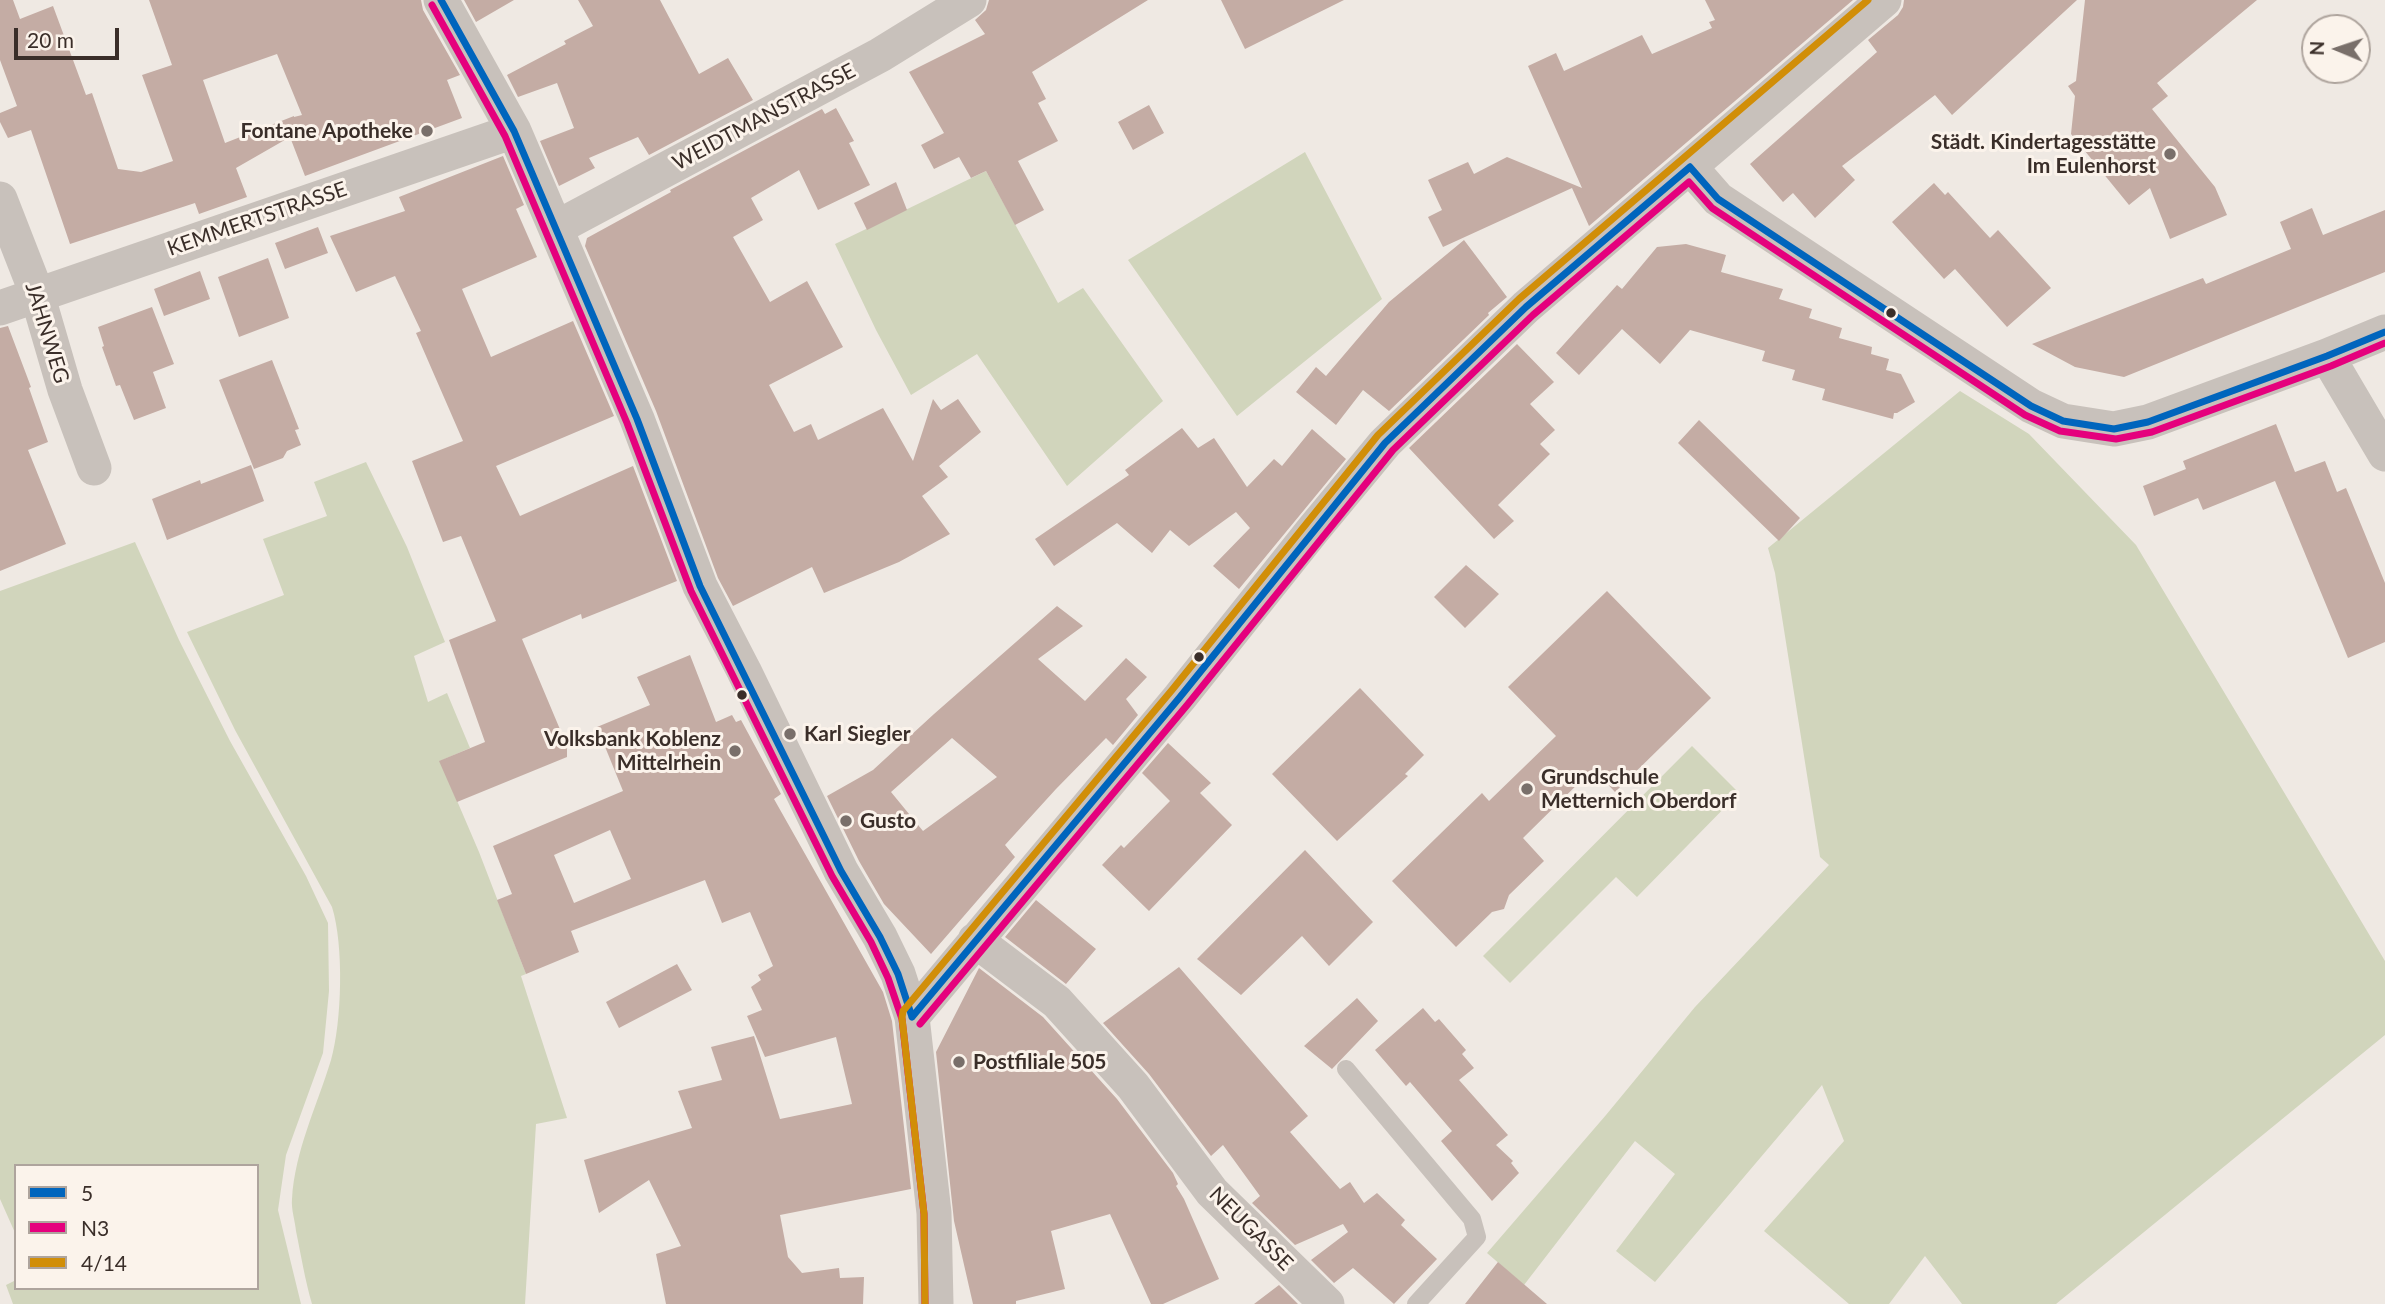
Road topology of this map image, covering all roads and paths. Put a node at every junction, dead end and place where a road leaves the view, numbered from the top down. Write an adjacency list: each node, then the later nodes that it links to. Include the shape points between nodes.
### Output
1 (441, 0): 4 (street)
2 (969, 0): 7 (street, WEIDTMANSTRASSE, via 880,55)
3 (1884, 0): 5 (street)
4 (514, 131): 7 (street); 8 (street, KEMMERTSTRASSE)
5 (1690, 167): 11 (street, via 1718,199 2031,407 2063,421 2114,429 2148,422); 14 (street, via 1526,307 1385,443)
6 (0, 199): 8 (street, JAHNWEG)
7 (556, 228): 15 (street, via 701,586 841,871 880,937)
8 (37, 294): 9 (street, KEMMERTSTRASSE); 13 (street, JAHNWEG)
9 (0, 308)
10 (2385, 332): 11 (street)
11 (2327, 356): 12 (street)
12 (2385, 454)
13 (94, 468)
14 (975, 940): 15 (street); 18 (street, NEUGASSE, via 1057,1002 1133,1086 1212,1192)
15 (912, 1017): 17 (street, via 934,1213)
16 (1346, 1069): 19 (lane, via 1472,1219 1476,1237)
17 (936, 1304)
18 (1327, 1304)
19 (1416, 1304)

